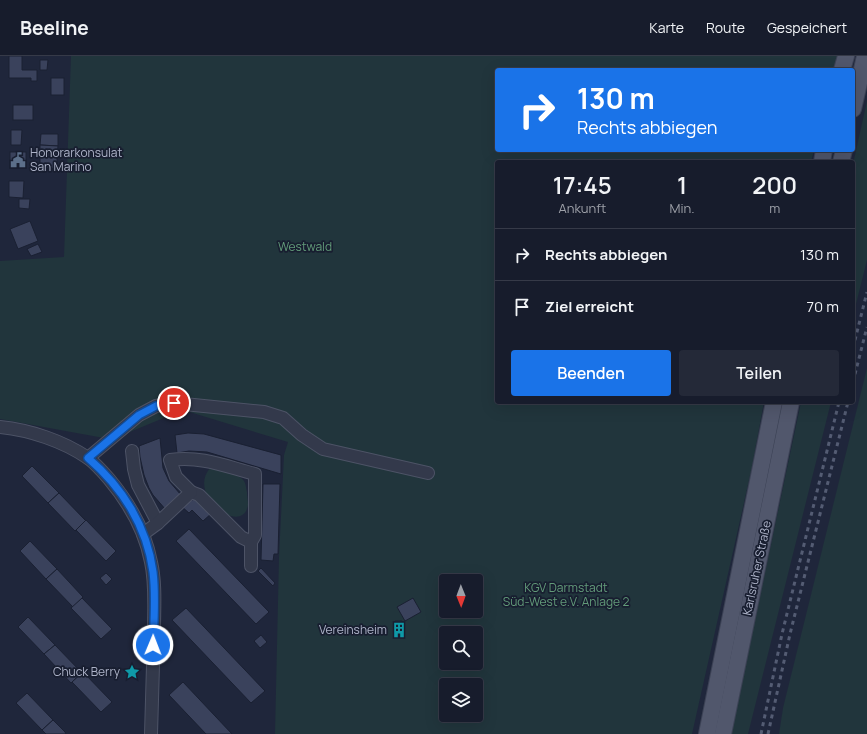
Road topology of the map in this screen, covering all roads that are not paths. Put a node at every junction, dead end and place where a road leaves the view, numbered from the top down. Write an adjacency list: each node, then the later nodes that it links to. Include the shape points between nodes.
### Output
1 (846, 56): 3 (main road)
2 (865, 56): 4 (main road)
3 (843, 68)
4 (855, 100)
5 (774, 404): 17 (main road, Karlsruher Straße)
6 (791, 404): 18 (main road, Karlsruher Straße)
7 (0, 427): 9 (street, via 41,436)
8 (132, 451): 12 (street, via 138,485)
9 (88, 458): 10 (street, via 139,415 156,406 174,403 264,412 283,418 323,449); 13 (street, via 123,496)
10 (428, 473)
11 (191, 492): 12 (street); 14 (street, via 199,495 241,537); 14 (street, via 176,477 170,460 206,460 255,474 255,535)
12 (158, 523): 13 (street)
13 (143, 534): 16 (street, via 151,561 154,594)
14 (251, 542): 15 (street)
15 (251, 566)
16 (151, 734)
17 (707, 734)
18 (723, 734)

